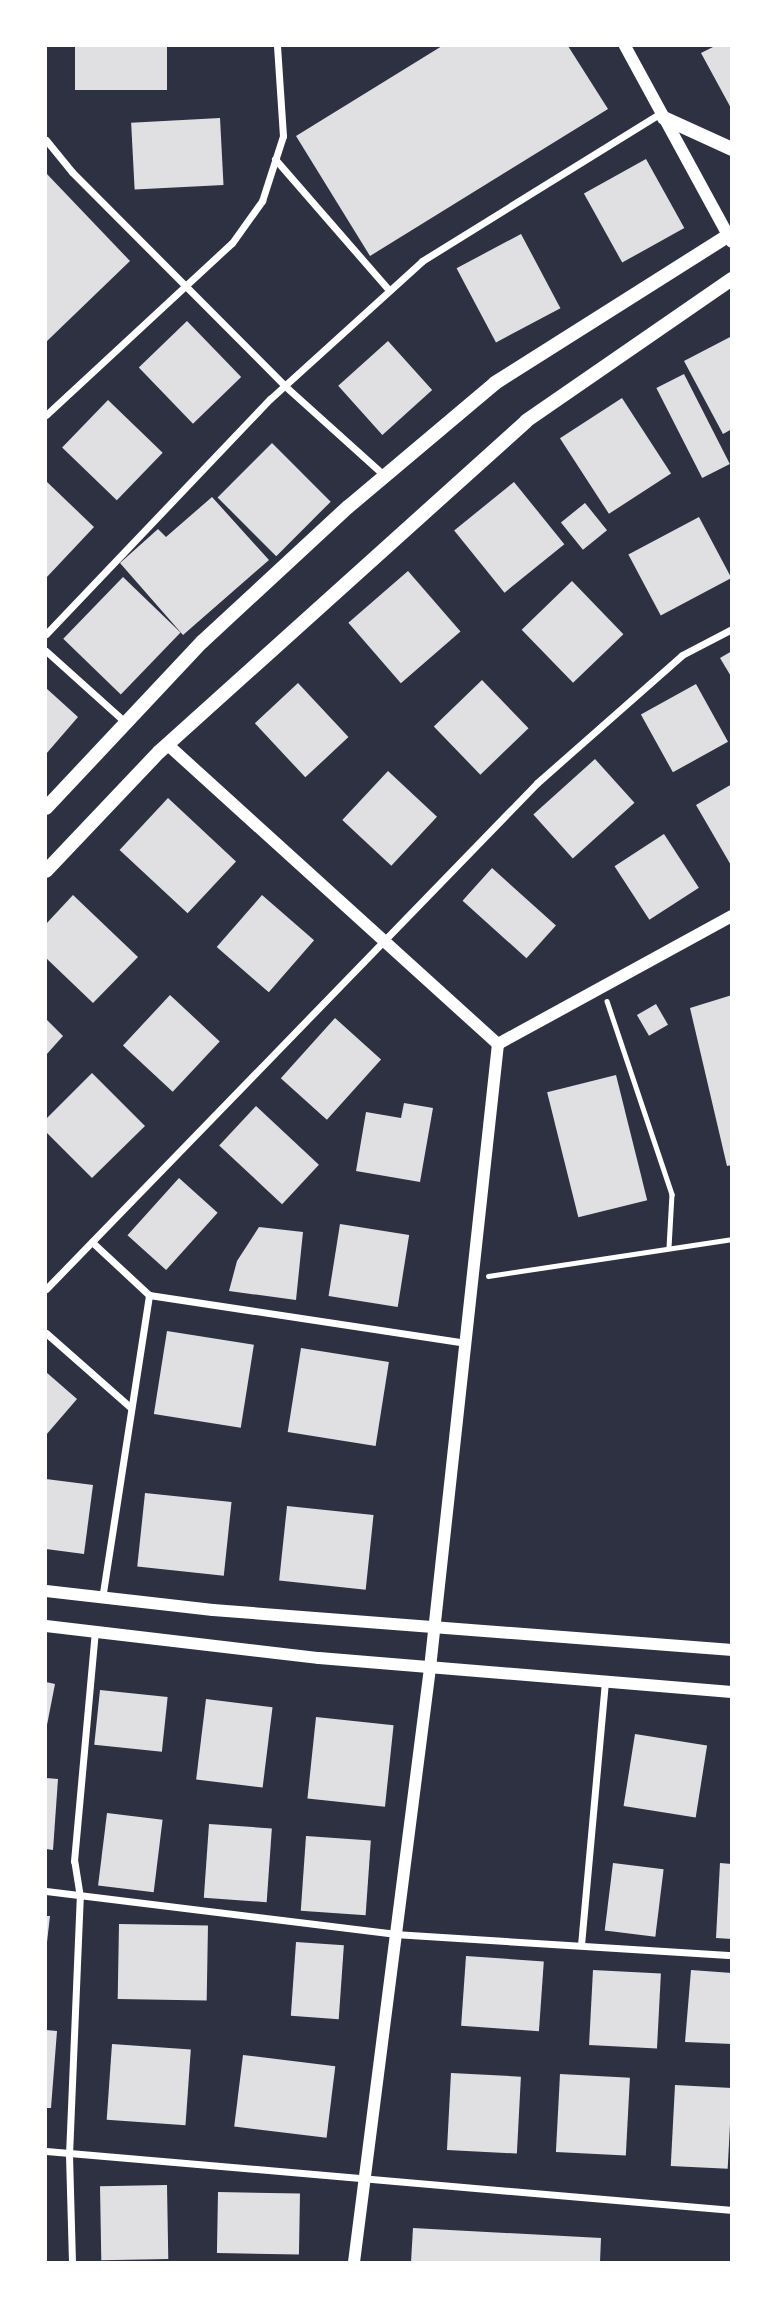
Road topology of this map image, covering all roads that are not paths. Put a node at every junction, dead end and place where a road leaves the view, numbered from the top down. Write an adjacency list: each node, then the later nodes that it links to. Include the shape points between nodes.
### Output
1 (277, 46): 6 (street, via 283,136)
2 (625, 46): 3 (street)
3 (663, 116): 5 (main road); 7 (street); 10 (street, via 422,261)
4 (46, 139): 9 (street, via 72,172)
5 (732, 149)
6 (275, 159): 9 (street, via 262,201 237,238); 10 (street)
7 (730, 237): 13 (main road, via 495,383)
8 (732, 279): 18 (main road, via 526,421)
9 (188, 285): 11 (street); 12 (street)
10 (390, 290): 11 (street)
11 (285, 386): 13 (street); 15 (street)
12 (46, 415)
13 (385, 476): 17 (main road, via 202,642)
14 (732, 629): 22 (street, via 682,655 537,783)
15 (46, 634)
16 (46, 651): 17 (street)
17 (125, 722): 19 (main road)
18 (168, 744): 20 (main road); 22 (street)
19 (46, 808)
20 (46, 871)
21 (732, 916): 23 (street)
22 (382, 939): 23 (street); 24 (street)
23 (498, 1044): 28 (street)
24 (92, 1242): 25 (street); 26 (street)
25 (46, 1289)
26 (149, 1295): 28 (street); 29 (street)
27 (46, 1333): 29 (street)
28 (467, 1343): 33 (street)
29 (131, 1408): 31 (street)
30 (46, 1591): 31 (street)
31 (102, 1600): 33 (street)
32 (46, 1626): 34 (street)
33 (433, 1627): 35 (street); 36 (street)
34 (95, 1632): 36 (street); 40 (street, via 74,1861)
35 (732, 1650)
36 (430, 1668): 37 (street); 41 (street)
37 (605, 1683): 38 (street); 42 (street)
38 (732, 1692)
39 (46, 1891): 40 (street)
40 (80, 1897): 41 (street); 45 (street)
41 (394, 1934): 42 (street); 46 (street)
42 (582, 1945): 43 (street)
43 (732, 1955)
44 (46, 2151): 45 (street)
45 (69, 2155): 46 (street); 48 (street)
46 (364, 2180): 47 (street); 49 (street)
47 (732, 2210)
48 (72, 2263)
49 (354, 2263)

